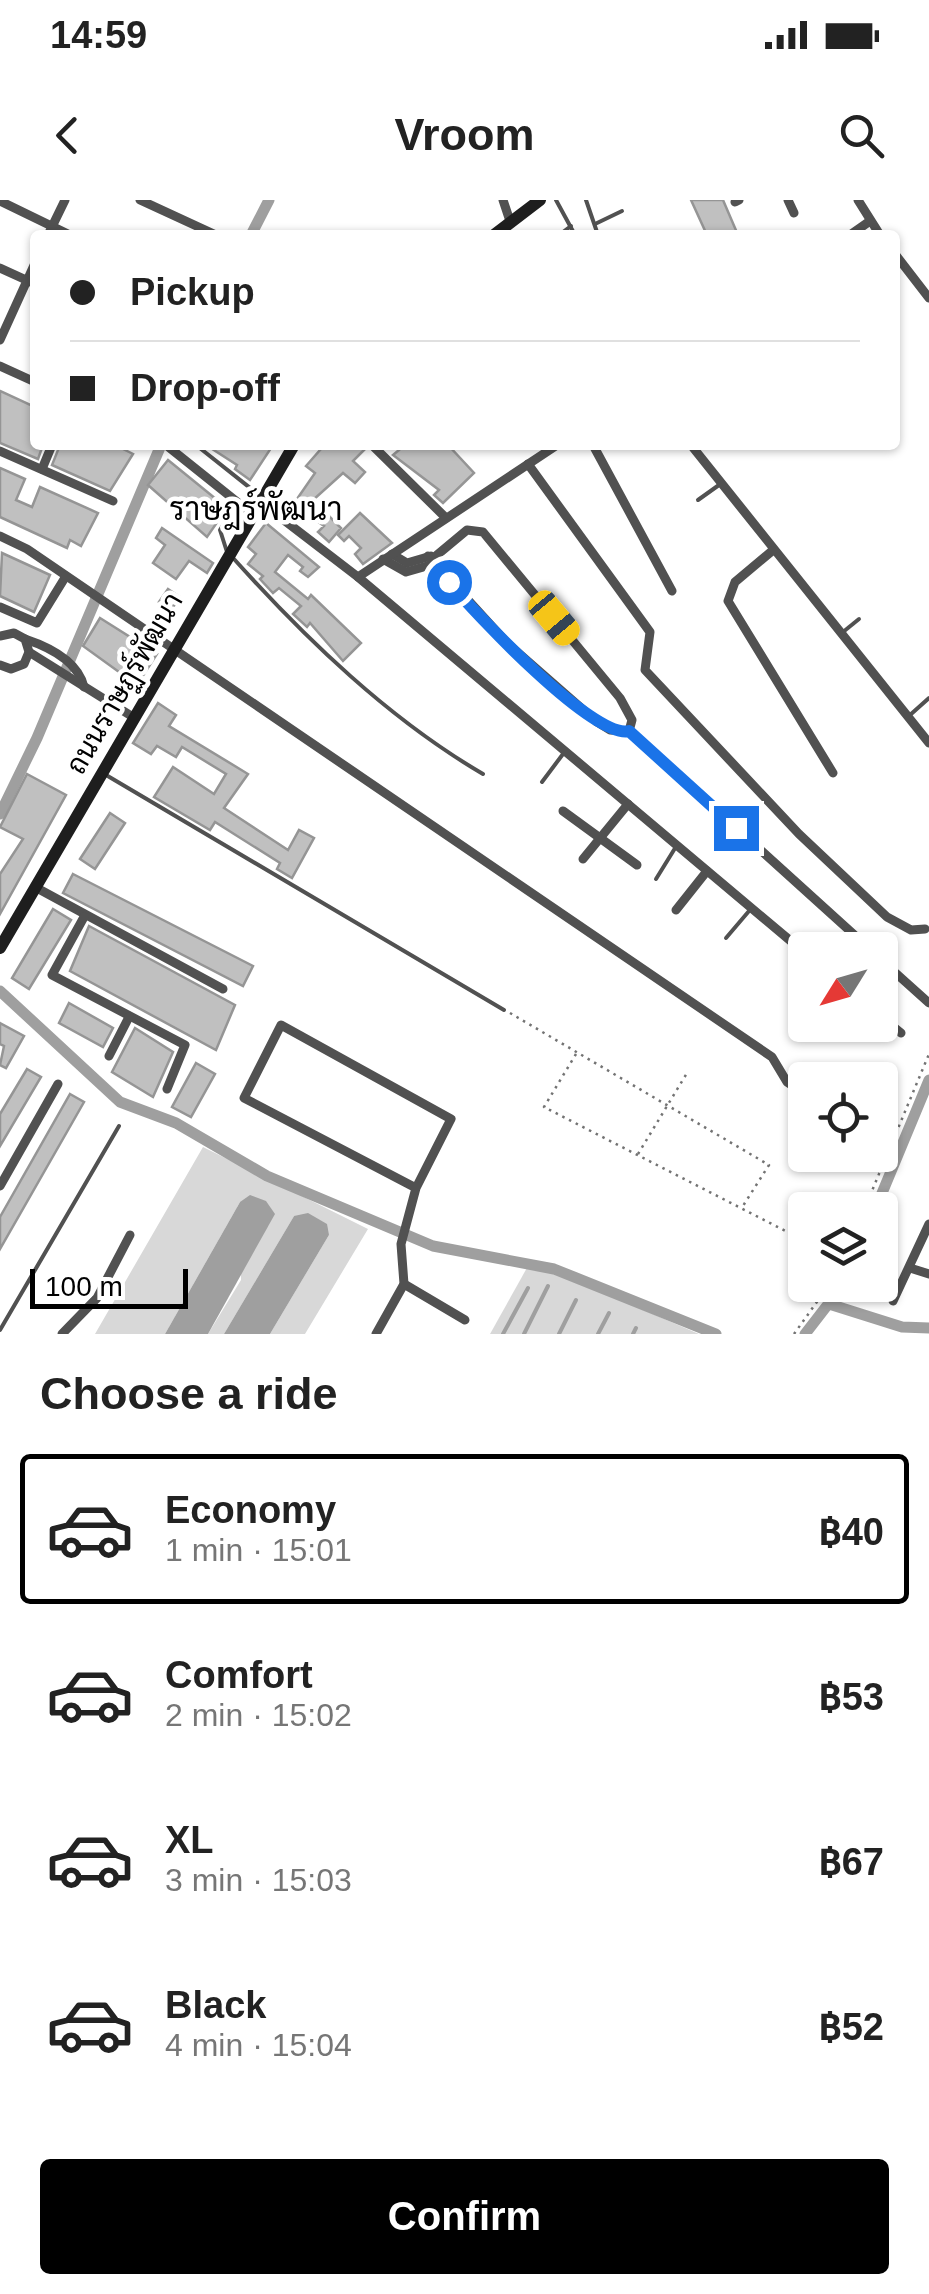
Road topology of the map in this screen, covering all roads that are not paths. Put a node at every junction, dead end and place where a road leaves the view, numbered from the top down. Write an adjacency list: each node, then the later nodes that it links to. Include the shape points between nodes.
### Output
1 (65, 200): 17 (street)
2 (140, 200): 18 (street)
3 (503, 200): 12 (street)
4 (540, 200): 12 (street)
5 (556, 200): 15 (lane)
6 (586, 200): 14 (lane)
7 (788, 200): 11 (street)
8 (858, 200): 13 (street)
9 (0, 202): 16 (street)
10 (622, 212): 14 (lane)
11 (794, 213)
12 (510, 221): 19 (street)
13 (870, 221): 23 (street); 24 (street)
14 (595, 224): 22 (lane)
15 (572, 226): 20 (lane); 21 (lane)
16 (48, 230)
17 (50, 230)
18 (205, 230)
19 (500, 230)
20 (566, 230)
21 (574, 230)
22 (597, 230)
23 (857, 230)
24 (876, 230)
25 (900, 260): 29 (street)
26 (0, 268): 27 (street)
27 (30, 282)
28 (30, 284): 30 (street)
29 (929, 298)
30 (0, 340)
31 (0, 366): 32 (street)
32 (30, 380)
33 (50, 450): 43 (street)
34 (175, 450): 47 (street)
35 (201, 450): 48 (lane)
36 (291, 450): 48 (street, ถนนราษฏร์พัฒนา)
37 (377, 450): 49 (street)
38 (549, 450): 42 (street)
39 (596, 450): 57 (street)
40 (694, 450): 44 (street)
41 (0, 451): 43 (street)
42 (528, 464): 49 (street); 89 (street, via 650,632 644,670 887,917)
43 (42, 470): 46 (street)
44 (720, 484): 45 (lane); 51 (street)
45 (698, 500)
46 (113, 501)
47 (237, 502): 48 (street); 52 (lane, via 220,530)
48 (258, 504): 52 (street, ถนนราษฏร์พัฒนา); 56 (street)
49 (446, 518): 53 (street)
50 (0, 536): 55 (street)
51 (772, 551): 60 (street); 74 (street, via 735,582 728,601)
52 (228, 553): 63 (street, ถนนราษฏร์พัฒนา); 75 (lane, via 428,742)
53 (388, 557): 54 (street, via 406,572); 56 (street)
54 (433, 558): 70 (street, via 508,644 571,700 610,730); 70 (street, via 467,530 483,532 620,698 632,720)
55 (66, 576): 58 (street, via 37,623); 63 (street)
56 (358, 576): 72 (street)
57 (672, 591)
58 (0, 607)
59 (859, 619): 60 (lane)
60 (840, 634): 69 (street)
61 (0, 636): 62 (street)
62 (25, 639): 64 (street); 66 (street, via 78,670)
63 (172, 650): 68 (street, ถนนราษฏร์พัฒนา); 102 (street, via 772,1057)
64 (29, 652): 65 (street, via 24,664); 66 (street)
65 (0, 665)
66 (80, 684): 68 (street)
67 (929, 698): 69 (lane)
68 (133, 717): 73 (street, ถนนราษฏร์พัฒนา)
69 (908, 717): 71 (street)
70 (629, 731): 90 (street)
71 (929, 743)
72 (565, 752): 76 (lane); 77 (street)
73 (102, 772): 85 (street, ถนนราษฏร์พัฒนา); 97 (lane)
74 (833, 773)
75 (482, 774)
76 (542, 782)
77 (628, 804): 79 (street); 80 (street)
78 (563, 811): 79 (street)
79 (601, 838): 81 (street); 82 (street)
80 (677, 846): 83 (street); 84 (lane)
81 (583, 860)
82 (637, 865)
83 (707, 871): 86 (street); 87 (street)
84 (656, 880)
85 (36, 887): 88 (street); 93 (street, ถนนราษฏร์พัฒนา)
86 (752, 908): 91 (lane); 92 (street)
87 (676, 910)
88 (84, 917): 95 (street); 98 (street, via 52,976)
89 (925, 930)
90 (850, 932)
91 (726, 938)
92 (788, 939)
93 (0, 948)
94 (898, 975): 96 (street)
95 (224, 989)
96 (929, 1003)
97 (504, 1010)
98 (129, 1017): 101 (street); 104 (street, via 186,1046)
99 (898, 1031): 100 (street)
100 (901, 1033)
101 (109, 1056)
102 (788, 1083)
103 (58, 1084): 106 (street)
104 (166, 1088)
105 (119, 1126): 115 (lane)
106 (0, 1186)
107 (416, 1188): 107 (street, via 244,1096 285,1024 452,1119); 112 (street, via 401,1244)
108 (929, 1224): 110 (street)
109 (130, 1235): 116 (street, via 97,1298)
110 (910, 1268): 111 (street); 113 (street)
111 (929, 1274)
112 (404, 1284): 114 (street); 117 (street)
113 (898, 1291)
114 (465, 1320)
115 (0, 1330)
116 (62, 1334)
117 (376, 1334)

